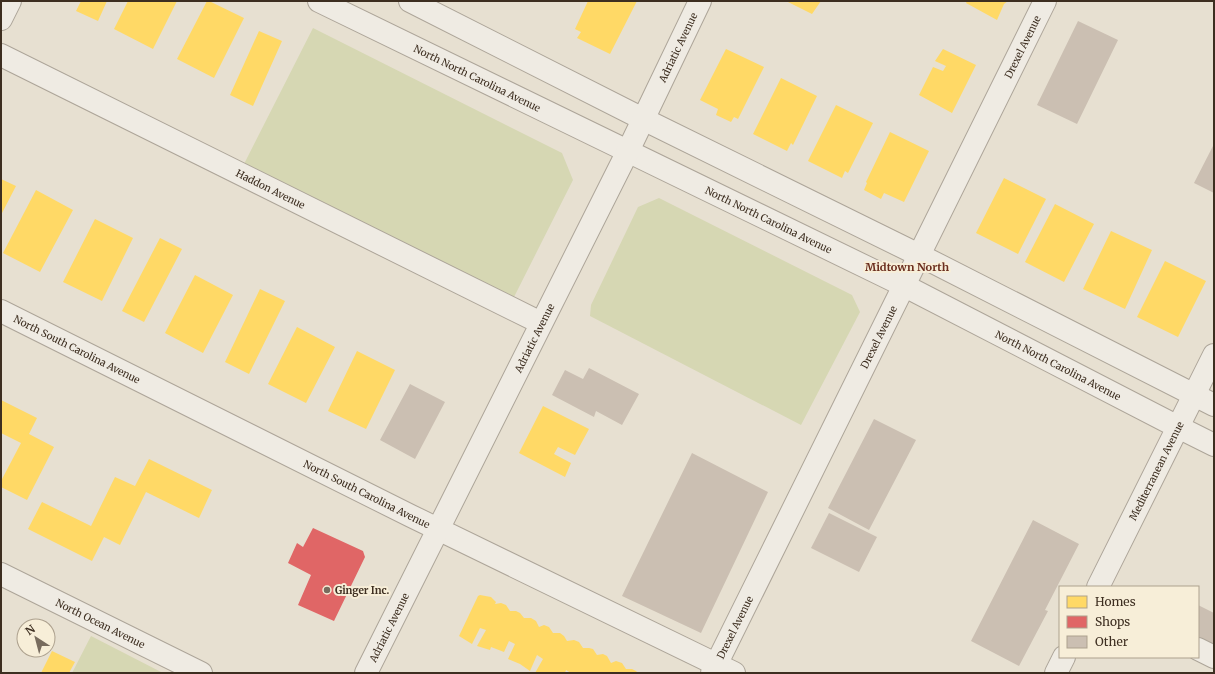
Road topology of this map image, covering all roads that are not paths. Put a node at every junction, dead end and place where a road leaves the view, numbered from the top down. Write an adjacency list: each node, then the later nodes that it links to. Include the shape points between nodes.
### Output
1 (10, 1): 6 (street)
2 (319, 1): 9 (street, North North Carolina Avenue)
3 (410, 1): 8 (street)
4 (700, 1): 8 (street, Adriatic Avenue)
5 (1045, 1): 10 (street, Drexel Avenue)
6 (1, 20)
7 (1, 55): 13 (street, Haddon Avenue)
8 (643, 119): 9 (street, Adriatic Avenue); 10 (street)
9 (628, 151): 11 (street, North North Carolina Avenue); 13 (street, Adriatic Avenue)
10 (919, 255): 11 (street, Drexel Avenue); 15 (street)
11 (905, 286): 17 (street, North North Carolina Avenue); 25 (street, Drexel Avenue)
12 (1, 311): 19 (street, North South Carolina Avenue)
13 (540, 323): 19 (street, Adriatic Avenue)
14 (1214, 355): 15 (street, Mediterranean Avenue)
15 (1194, 395): 16 (street); 17 (street, Mediterranean Avenue)
16 (1214, 405)
17 (1178, 427): 18 (street, North North Carolina Avenue); 21 (street, Mediterranean Avenue)
18 (1214, 445)
19 (438, 529): 25 (street, North South Carolina Avenue); 27 (street, Adriatic Avenue)
20 (1, 574): 26 (street, North Ocean Avenue)
21 (1098, 586)
22 (1199, 650): 23 (street)
23 (1214, 657)
24 (1064, 658): 28 (street)
25 (721, 670)
26 (201, 673)
27 (366, 673)
28 (1056, 673)

